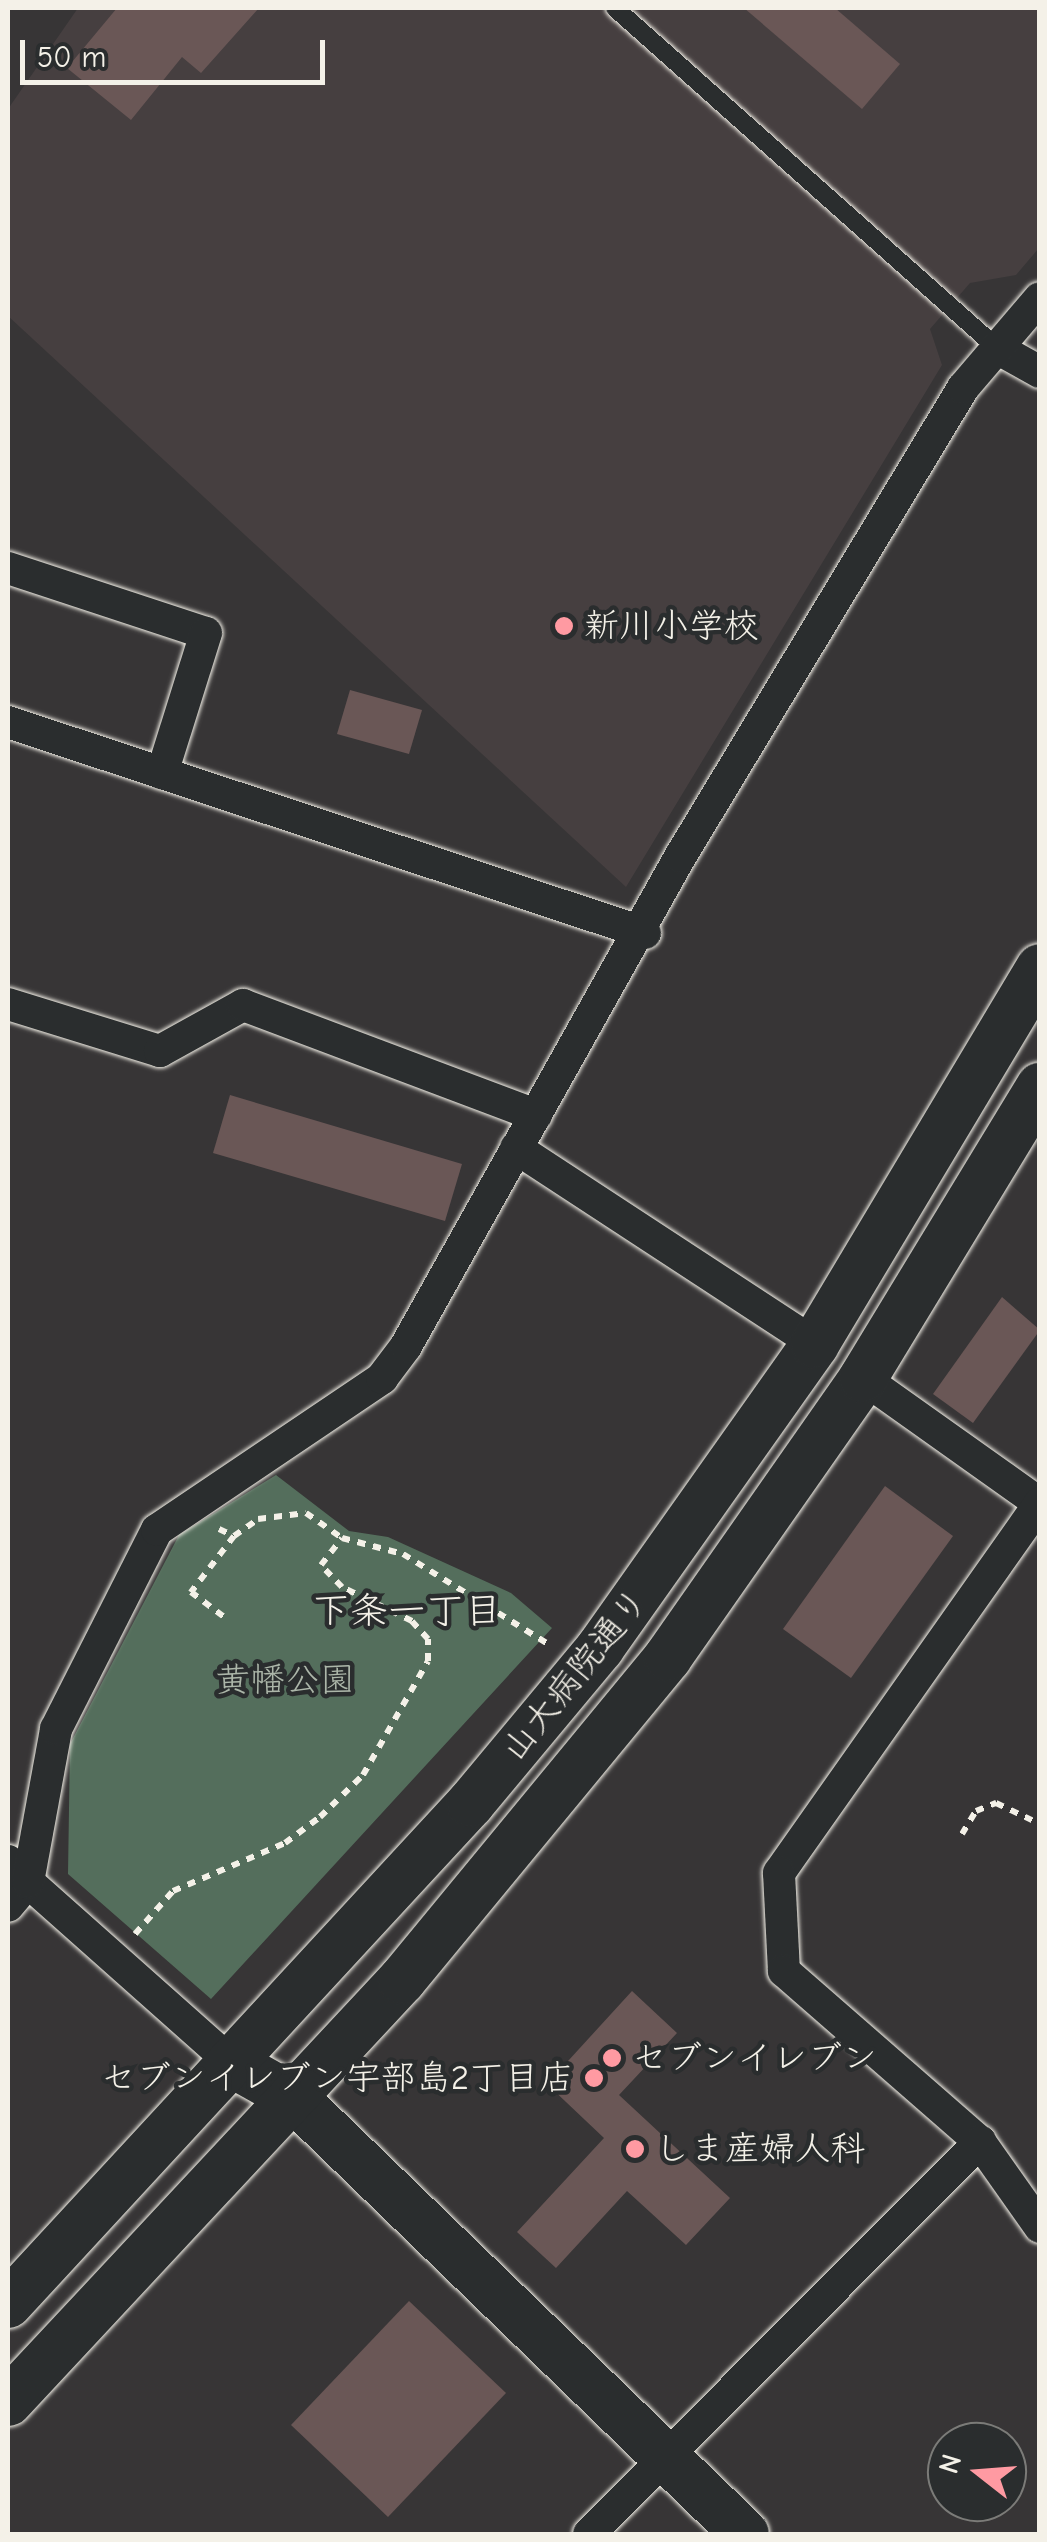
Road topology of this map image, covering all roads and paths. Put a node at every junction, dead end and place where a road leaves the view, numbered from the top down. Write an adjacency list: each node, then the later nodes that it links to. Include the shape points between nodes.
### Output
1 (616, 8): 3 (lane)
2 (1040, 298): 3 (street)
3 (997, 348): 4 (street); 8 (street, via 952,404 680,858)
4 (1040, 372)
5 (8, 568): 7 (street, via 206,632)
6 (8, 722): 7 (street)
7 (162, 773): 8 (street)
8 (644, 933): 12 (street)
9 (1040, 968): 14 (street, 山大病院通り)
10 (8, 1004): 12 (street, via 160,1051 243,1005)
11 (1040, 1087): 15 (street, 山大病院通り)
12 (536, 1115): 13 (street)
13 (516, 1148): 14 (street); 17 (street, via 382,1378)
14 (815, 1344): 26 (street, 山大病院通り, via 600,1648)
15 (863, 1378): 16 (street); 27 (street, 山大病院通り, via 644,1687)
16 (1039, 1503): 28 (street, via 779,1872 784,1971)
17 (179, 1512): 18 (path); 24 (street, via 157,1530 56,1729)
18 (234, 1536): 19 (path, via 258,1519 306,1513); 20 (path, via 191,1592)
19 (342, 1538): 21 (path, via 403,1554); 25 (path, via 321,1565 342,1587 412,1621 428,1639 428,1661 363,1775 320,1818 285,1843 173,1891)
20 (224, 1617)
21 (548, 1645)
22 (1040, 1824): 23 (path, via 996,1803 976,1811)
23 (962, 1834)
24 (14, 1883): 25 (street)
25 (118, 1953): 26 (street)
26 (233, 2064): 27 (street); 30 (street, 山大病院通り)
27 (294, 2098): 31 (street, 山大病院通り); 32 (street)
28 (980, 2142): 29 (street); 32 (street)
29 (1040, 2227)
30 (8, 2304)
31 (8, 2402)
32 (666, 2457): 33 (street); 34 (street)
33 (590, 2534)
34 (744, 2534)

